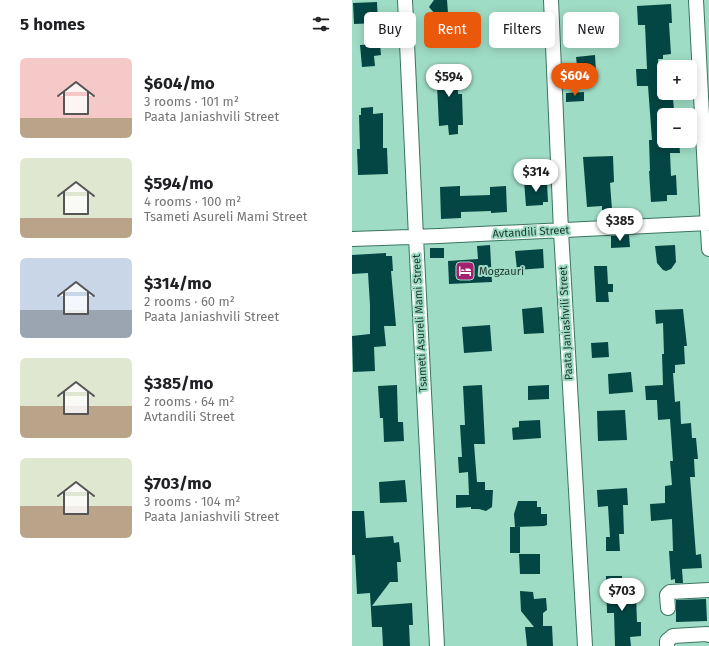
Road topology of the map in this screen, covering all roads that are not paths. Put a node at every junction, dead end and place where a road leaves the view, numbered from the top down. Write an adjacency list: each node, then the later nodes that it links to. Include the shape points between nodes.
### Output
1 (405, 0): 6 (street, Tsameti Asureli Mami Street)
2 (551, 0): 5 (street, Paata Janiashvili Street)
3 (696, 0): 4 (street)
4 (708, 223): 5 (street, Avtandili Street); 8 (street)
5 (561, 231): 6 (street, Avtandili Street); 13 (street, Paata Janiashvili Street)
6 (416, 238): 7 (street, Avtandili Street); 12 (street, Tsameti Asureli Mami Street)
7 (352, 239)
8 (709, 249)
9 (709, 590): 10 (street, via 670,592 667,596)
10 (668, 608)
11 (709, 636): 14 (street, via 673,636 667,641)
12 (438, 646)
13 (585, 646)
14 (667, 646)

